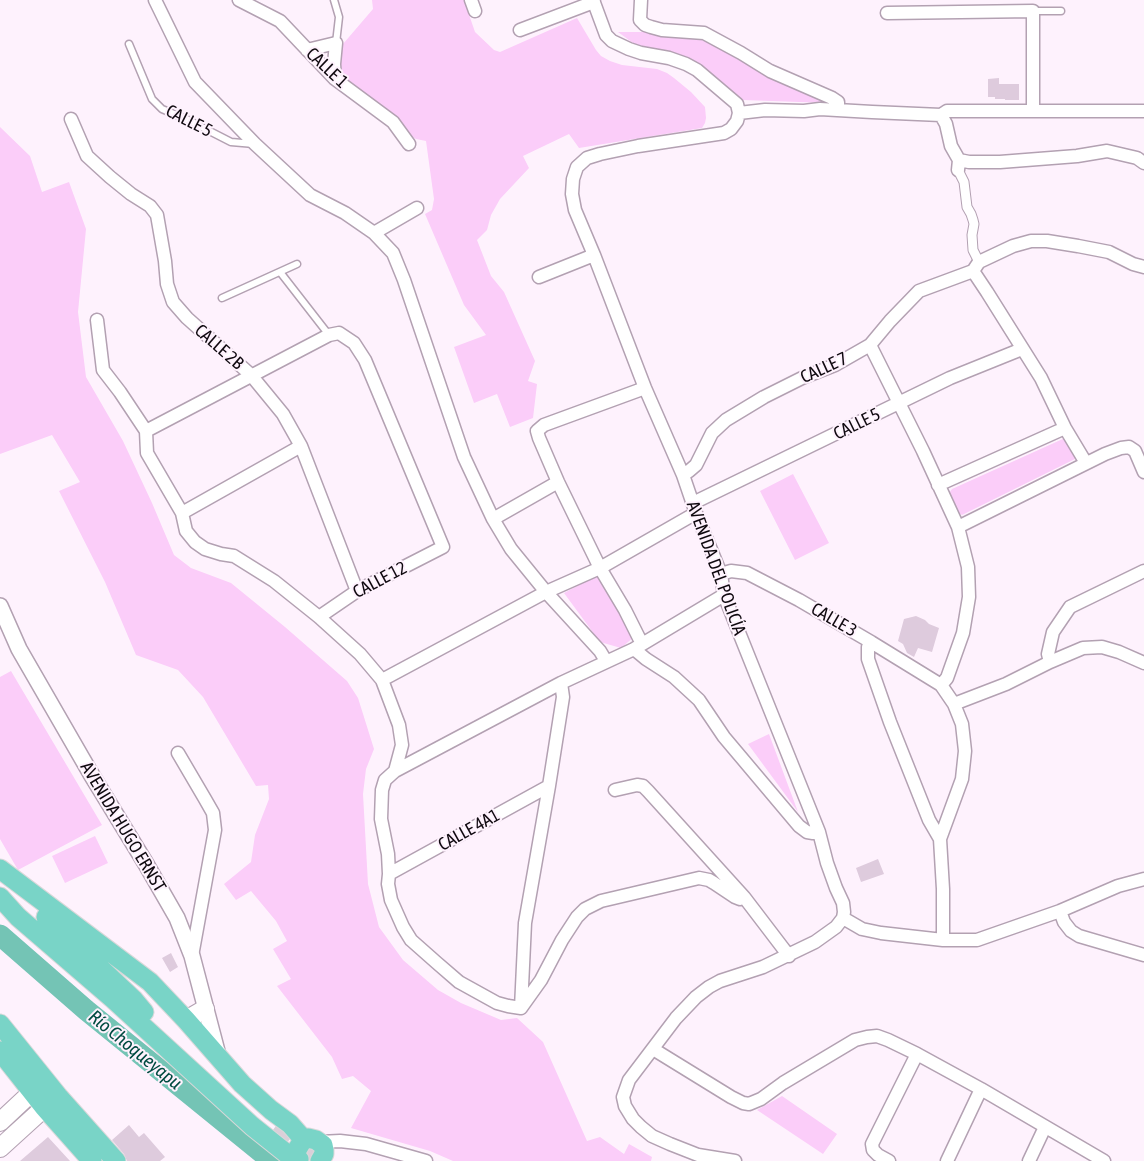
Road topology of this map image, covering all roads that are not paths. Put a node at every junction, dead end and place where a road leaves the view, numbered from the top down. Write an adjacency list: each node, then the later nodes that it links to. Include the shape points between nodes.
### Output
1 (155, 0): 20 (street, via 195,82)
2 (239, 0): 12 (street, CALLE 1, via 280,22)
3 (334, 0): 10 (lane, via 339,17)
4 (641, 0): 14 (street, via 640,20 645,25 662,30 704,33 770,71 832,98 838,102)
5 (594, 1): 9 (street); 17 (street, via 606,35 612,41 641,53 670,58 697,70 737,104)
6 (1033, 11): 7 (lane); 8 (street); 15 (street)
7 (1061, 11)
8 (887, 13)
9 (520, 30)
10 (336, 43): 12 (street); 13 (street)
11 (129, 44): 20 (lane, CALLE 5, via 152,99 162,109 231,142)
12 (307, 50): 13 (street, CALLE 1)
13 (335, 79): 21 (street, CALLE 1, via 394,122)
14 (838, 109): 17 (street, via 765,110); 18 (street)
15 (1033, 111): 16 (street); 18 (street, via 948,112)
16 (1144, 111)
17 (739, 114): 26 (street, AVENIDA DEL POLICÍA, via 731,129 724,132 600,154 587,158 577,167 573,179 574,210)
18 (941, 115): 23 (street)
19 (71, 119): 37 (street, CALLE 2B, via 87,156 157,215 167,284 173,302 186,318)
20 (255, 144): 25 (street, via 310,195)
21 (409, 144)
22 (1144, 163): 23 (street, via 1137,158 1107,151)
23 (959, 165): 28 (street, via 967,207 974,220 972,236)
24 (417, 208): 25 (street)
25 (374, 233): 50 (street, via 392,253 404,280 464,457)
26 (594, 255): 31 (street); 38 (street, AVENIDA DEL POLICÍA)
27 (297, 264): 30 (lane)
28 (976, 266): 29 (street, CALLE 7, via 1013,246 1047,241 1109,252); 35 (street, CALLE 7, via 919,291); 36 (street, via 987,292)
29 (1144, 267)
30 (280, 272): 32 (lane); 34 (lane)
31 (539, 277)
32 (222, 298)
33 (97, 320): 41 (street, via 102,370)
34 (328, 335): 37 (street); 55 (street, CALLE 12, via 339,333 354,343 365,360 443,547)
35 (870, 346): 39 (street); 45 (street, CALLE 7, via 764,397 726,420 712,433 696,465)
36 (1022, 349): 39 (street, CALLE 5, via 950,378); 40 (street)
37 (251, 376): 41 (street); 42 (street, CALLE 2B, via 283,414)
38 (645, 388): 45 (street, AVENIDA DEL POLICÍA); 46 (street, via 537,431)
39 (900, 403): 47 (street); 48 (street, CALLE 5)
40 (1066, 428): 43 (street); 47 (street)
41 (146, 431): 49 (street, via 147,453)
42 (301, 446): 49 (street); 55 (street, CALLE 2B)
43 (1086, 463): 44 (street, via 1129,447); 51 (street)
44 (1144, 472)
45 (683, 475): 48 (street, AVENIDA DEL POLICÍA)
46 (558, 482): 50 (street); 52 (street)
47 (938, 485): 51 (street)
48 (694, 508): 52 (street, CALLE 5); 54 (street, AVENIDA DEL POLICÍA)
49 (182, 513): 59 (street, via 186,531 195,542 205,549 234,556 274,581)
50 (493, 519): 56 (street)
51 (958, 527): 67 (street, via 968,567 969,597 962,633)
52 (600, 568): 56 (street, CALLE 5); 61 (street, via 625,610)
53 (1144, 572): 63 (street, via 1070,606 1053,632 1048,654)
54 (721, 574): 57 (street, AVENIDA DEL POLICÍA); 60 (street, CALLE 3, via 730,571 747,573)
55 (357, 591): 59 (street, CALLE 12)
56 (546, 592): 62 (street); 65 (street, CALLE 5)
57 (724, 595): 61 (street); 73 (street, AVENIDA DEL POLICÍA)
58 (0, 606): 85 (street, AVENIDA HUGO ERNST, via 19,649 178,918)
59 (319, 617): 65 (street, via 360,654)
60 (871, 642): 67 (street, CALLE 3); 74 (street, via 868,659 880,695 929,820)
61 (638, 646): 62 (street); 73 (street, via 646,659 674,677 699,700 724,737 798,826 807,832)
62 (606, 661): 66 (street)
63 (1050, 662): 64 (street, via 1084,648 1102,647); 68 (street, via 1006,684)
64 (1144, 663)
65 (382, 680): 70 (street, via 399,725 402,745)
66 (561, 683): 70 (street); 71 (street, via 563,697)
67 (941, 685): 68 (street)
68 (954, 704): 74 (street, via 962,724 965,751 962,778)
69 (178, 753): 85 (street, via 213,813 215,830)
70 (395, 771): 77 (street, via 385,780 382,790 381,818)
71 (549, 786): 77 (street, CALLE 4A1); 87 (street, via 525,922)
72 (615, 790): 80 (street, via 643,786)
73 (818, 832): 82 (street, AVENIDA DEL POLICÍA, via 844,903)
74 (940, 839): 83 (street)
75 (0, 869): 90 (main road, via 150,982)
76 (0, 873): 89 (main road)
77 (389, 874): 87 (street, via 390,900 412,940 459,982 497,1003)
78 (1144, 879): 81 (street, via 1118,886)
79 (0, 896): 89 (main road, via 24,910); 105 (main road, via 18,917 252,1126)
80 (744, 897): 86 (street); 87 (street, via 735,897 709,880 699,878 601,901 577,917)
81 (1060, 911): 83 (street, via 977,940); 84 (street, via 1070,930 1079,936)
82 (843, 918): 83 (street, via 862,929); 86 (street, via 829,933)
83 (943, 940)
84 (1144, 955)
85 (192, 956): 88 (street, AVENIDA HUGO ERNST)
86 (789, 956): 92 (street, via 709,987 676,1018)
87 (521, 1008)
88 (205, 1009): 90 (main road); 95 (street, AVENIDA HUGO ERNST)
89 (144, 1012): 102 (main road)
90 (186, 1020): 95 (main road)
91 (0, 1024): 97 (main road)
92 (652, 1049): 94 (street, via 731,1097 749,1104 855,1040 877,1036); 110 (street, via 625,1089 625,1106 633,1120 652,1136 670,1144 698,1155)
93 (0, 1051): 97 (main road)
94 (917, 1054): 98 (street); 111 (street, via 872,1144 878,1155)
95 (219, 1059): 104 (main road, via 242,1084)
96 (0, 1062): 97 (street)
97 (34, 1085): 99 (main road); 100 (main road)
98 (981, 1089): 101 (street); 112 (street)
99 (51, 1102): 103 (main road); 106 (main road); 107 (main road)
100 (0, 1122)
101 (1045, 1127): 113 (street); 114 (street)
102 (273, 1130)
103 (0, 1148)
104 (317, 1148): 105 (main road, via 298,1146); 108 (main road); 109 (street, via 340,1141 366,1144)
105 (300, 1160)
106 (92, 1161)
107 (116, 1161)
108 (340, 1161)
109 (426, 1161)
110 (736, 1161)
111 (889, 1161)
112 (947, 1161)
113 (1029, 1161)
114 (1104, 1161)

